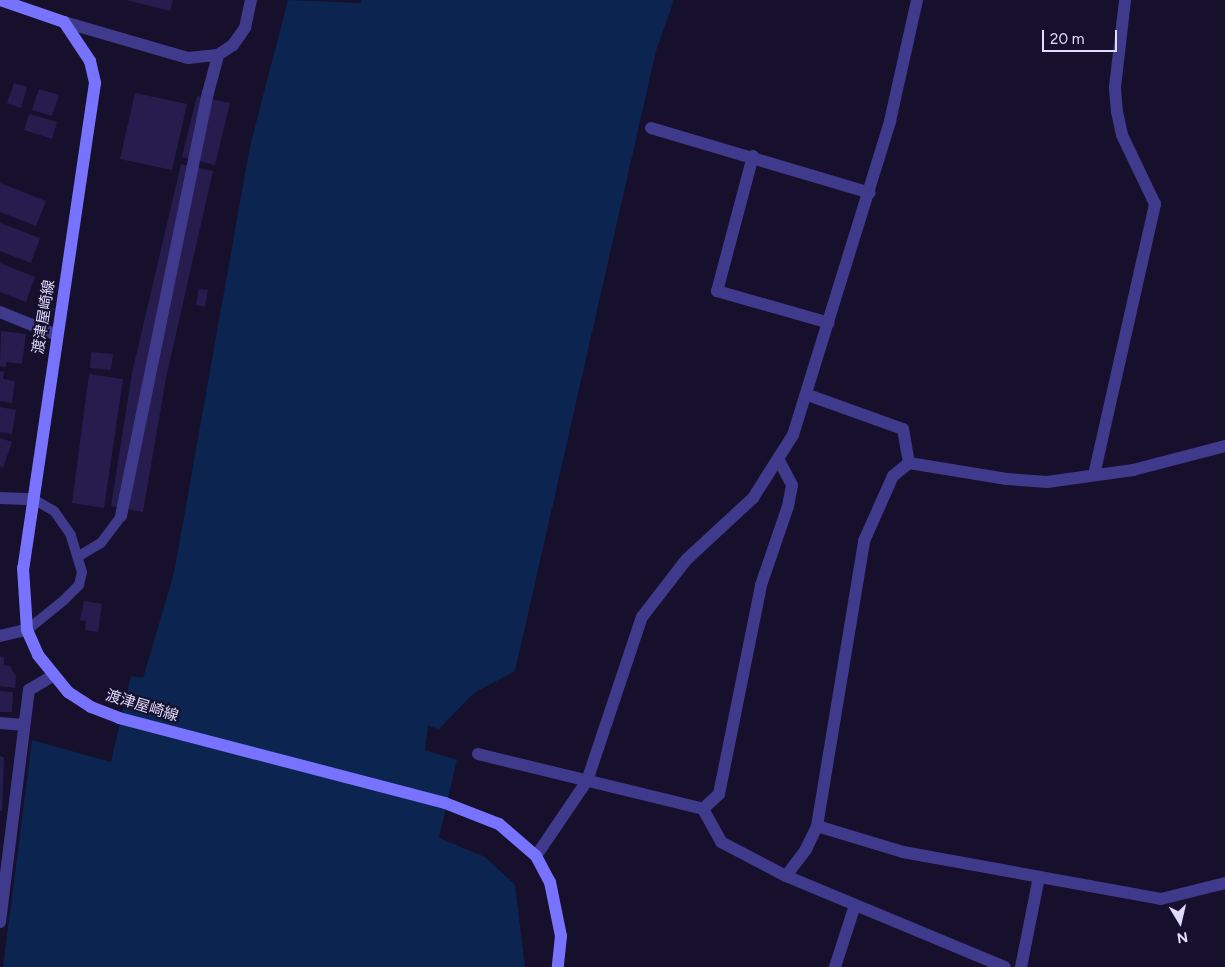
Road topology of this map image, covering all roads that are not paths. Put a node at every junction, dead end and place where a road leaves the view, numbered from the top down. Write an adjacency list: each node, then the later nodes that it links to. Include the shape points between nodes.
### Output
1 (0, 0): 5 (main road)
2 (251, 0): 6 (street, via 245,28 233,45)
3 (917, 0): 9 (street)
4 (1125, 0): 17 (street, via 1115,87 1117,112 1122,136 1155,204)
5 (64, 22): 6 (street, via 188,58); 12 (main road, 渡津屋崎線, via 90,61 95,83)
6 (218, 54): 20 (street)
7 (652, 128): 8 (street)
8 (753, 156): 9 (street); 11 (street, via 717,291)
9 (870, 193): 11 (street)
10 (0, 312): 12 (street)
11 (829, 323): 13 (street)
12 (58, 335): 19 (main road, 渡津屋崎線)
13 (808, 395): 15 (street); 16 (street, via 903,429)
14 (1225, 446): 17 (street, via 1133,470)
15 (780, 462): 28 (street, via 753,498 680,566 642,617); 29 (street, via 792,485 788,506 761,585 719,794)
16 (908, 463): 17 (street, via 1048,482); 30 (street, via 893,476 874,512 864,541)
17 (1094, 475)
18 (0, 498): 19 (street)
19 (33, 499): 21 (lane, via 54,511); 22 (main road, 渡津屋崎線, via 23,568)
20 (121, 516): 21 (lane, via 101,543)
21 (79, 556): 22 (lane, via 82,572 79,585)
22 (27, 630): 23 (street); 24 (main road, 渡津屋崎線)
23 (0, 636)
24 (52, 676): 26 (street, via 29,690); 31 (main road, 渡津屋崎線, via 91,707 118,718 445,803 499,824)
25 (0, 723): 26 (street)
26 (24, 725): 36 (street)
27 (478, 754): 28 (street)
28 (587, 781): 29 (street); 31 (street)
29 (703, 809): 32 (street, via 720,842)
30 (817, 826): 32 (street); 33 (street, via 904,852)
31 (536, 856): 37 (main road, 渡津屋崎線, via 558,909 561,936)
32 (786, 876): 35 (street)
33 (1039, 878): 34 (street, via 1161,899); 40 (street)
34 (1225, 883)
35 (855, 905): 38 (street); 39 (street)
36 (0, 922)
37 (558, 967)
38 (835, 967)
39 (1005, 967)
40 (1021, 967)

